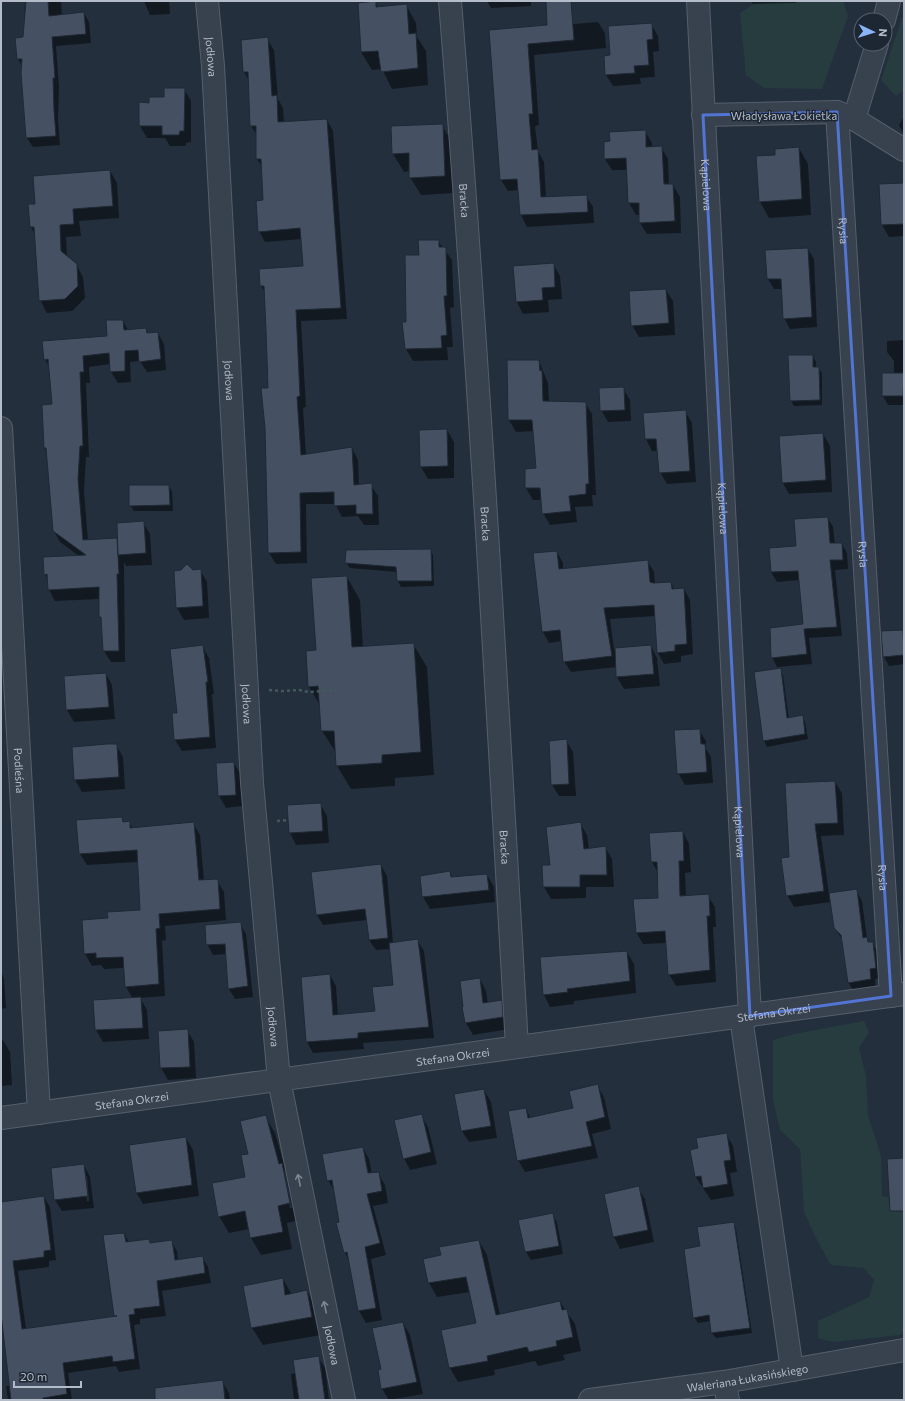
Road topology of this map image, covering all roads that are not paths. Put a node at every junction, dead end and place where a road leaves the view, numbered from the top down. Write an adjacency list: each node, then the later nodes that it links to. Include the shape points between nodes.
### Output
1 (207, 1): 14 (street, Jodłowa, via 213,66 252,783)
2 (450, 1): 13 (street, Bracka, via 491,587)
3 (698, 1): 7 (street, Kąpielowa)
4 (889, 1): 5 (street)
5 (886, 12)
6 (873, 52): 8 (street, Rysia)
7 (703, 115): 8 (street, Władysława Łokietka); 12 (street, Kąpielowa)
8 (846, 115): 9 (street); 11 (street, Rysia)
9 (904, 150)
10 (1, 428): 15 (street, Podleśna)
11 (898, 995): 12 (street, Stefana Okrzei)
12 (745, 1016): 13 (street, Stefana Okrzei); 18 (street, Kąpielowa)
13 (517, 1047): 14 (street, Stefana Okrzei)
14 (279, 1080): 15 (street, Stefana Okrzei); 20 (street, Jodłowa, one-way to 14)
15 (39, 1114): 16 (street, Stefana Okrzei)
16 (1, 1118)
17 (904, 1350): 18 (street, Waleriana Łukasińskiego)
18 (792, 1370): 19 (street, Waleriana Łukasińskiego)
19 (726, 1391): 21 (street, Waleriana Łukasińskiego)
20 (344, 1400)
21 (590, 1400)

